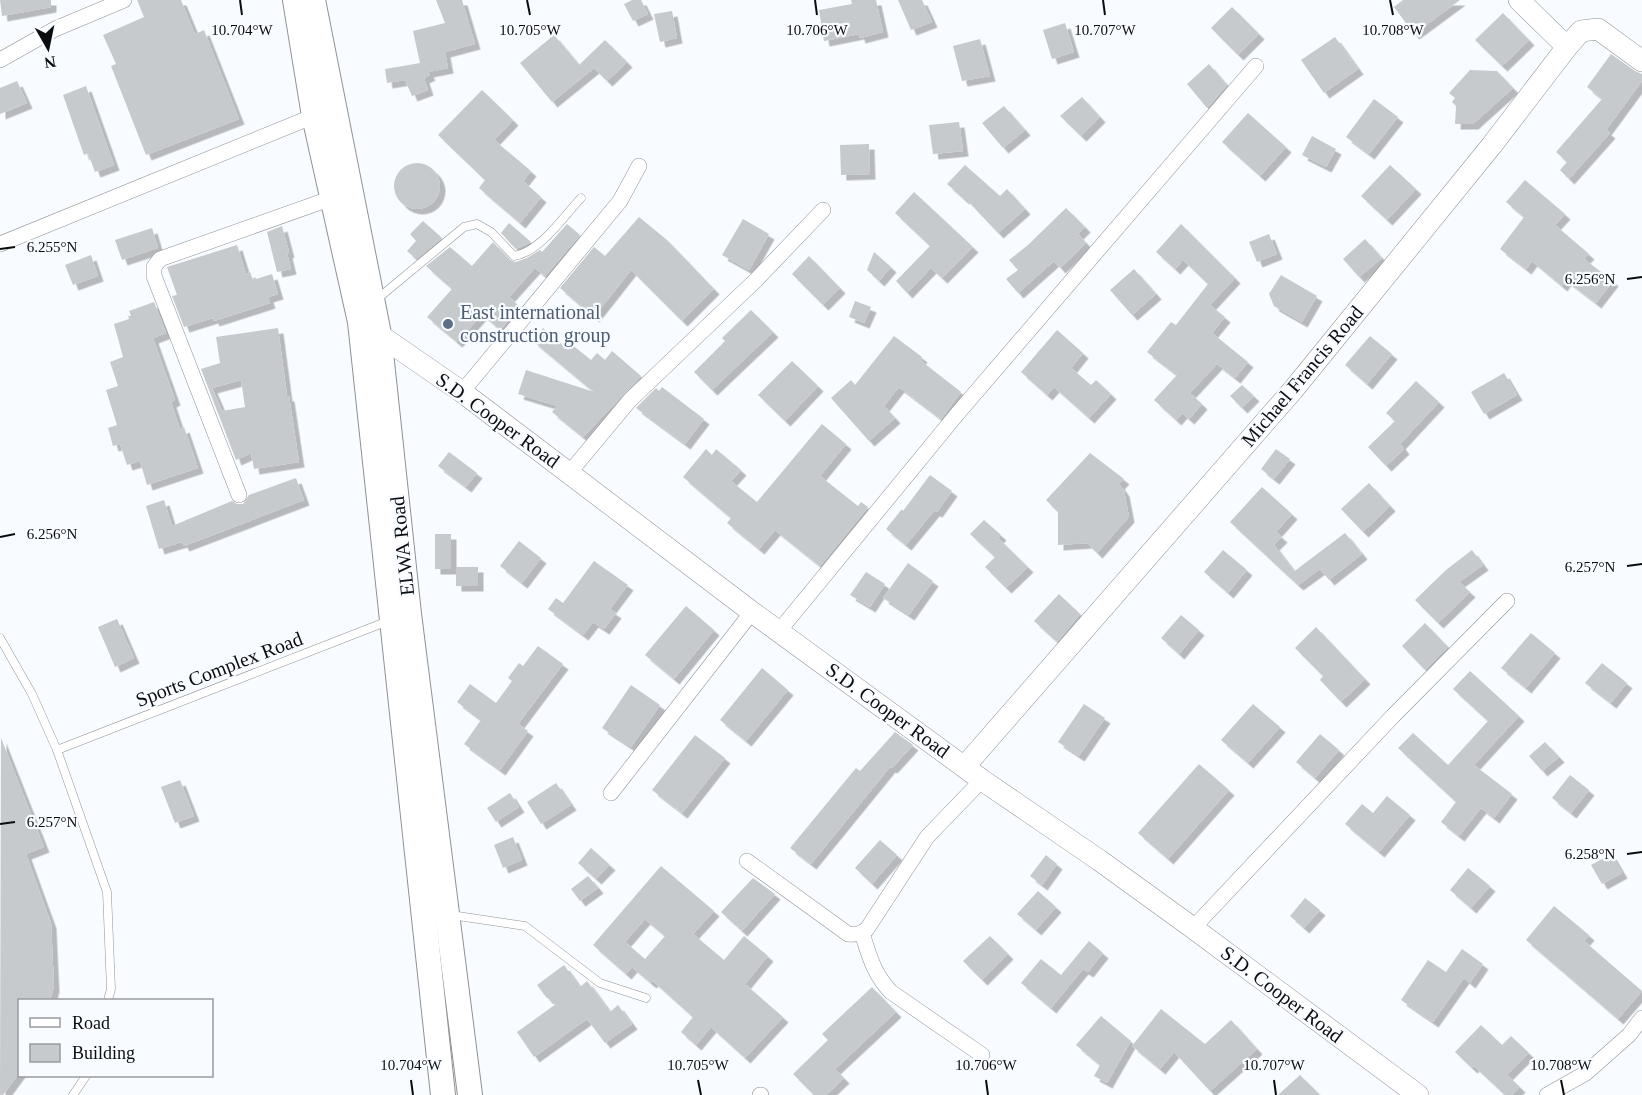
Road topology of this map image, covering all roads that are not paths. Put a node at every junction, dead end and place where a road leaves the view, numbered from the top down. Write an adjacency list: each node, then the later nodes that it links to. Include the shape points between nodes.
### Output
1 (124, 0): 6 (street, via 55,29)
2 (295, 0): 9 (main road, ELWA Road)
3 (314, 0): 15 (main road, ELWA Road)
4 (1519, 0): 5 (street)
5 (1567, 47): 7 (street, Michael Francis Road, via 1581,32 1598,29); 25 (street, Michael Francis Road, via 1293,390)
6 (0, 60)
7 (1642, 61)
8 (1256, 66): 22 (street, via 958,413)
9 (314, 116): 11 (main road, ELWA Road); 14 (street)
10 (639, 166): 16 (street, via 620,201)
11 (332, 198): 15 (main road, ELWA Road); 18 (street, via 160,259 154,267 154,276)
12 (581, 198): 15 (lane, via 525,255 514,256 491,232 477,224 464,227)
13 (823, 210): 17 (street, via 630,400)
14 (0, 244)
15 (370, 320): 16 (street, S.D. Cooper Road); 21 (main road, ELWA Road); 28 (main road, ELWA Road)
16 (462, 392): 17 (street, S.D. Cooper Road)
17 (570, 472): 20 (street, S.D. Cooper Road)
18 (238, 495)
19 (1506, 601): 29 (street)
20 (753, 612): 22 (street, S.D. Cooper Road); 26 (street)
21 (392, 619): 24 (lane, Sports Complex Road); 37 (main road, ELWA Road)
22 (778, 631): 25 (street, S.D. Cooper Road)
23 (0, 638): 24 (lane, via 32,694)
24 (57, 750): 32 (lane, via 108,892)
25 (974, 773): 29 (street, S.D. Cooper Road); 30 (street)
26 (611, 793)
27 (747, 861): 30 (street, via 848,934)
28 (448, 915): 31 (lane, via 525,926 600,983); 38 (main road, ELWA Road)
29 (1193, 928): 39 (street, S.D. Cooper Road)
30 (862, 933): 34 (street, via 873,968 891,992)
31 (646, 998)
32 (108, 999)
33 (1642, 1018): 40 (street, via 1629,1035 1586,1073)
34 (982, 1055)
35 (85, 1077): 36 (lane)
36 (73, 1095)
37 (443, 1095)
38 (470, 1095)
39 (1418, 1095)
40 (1547, 1095)

